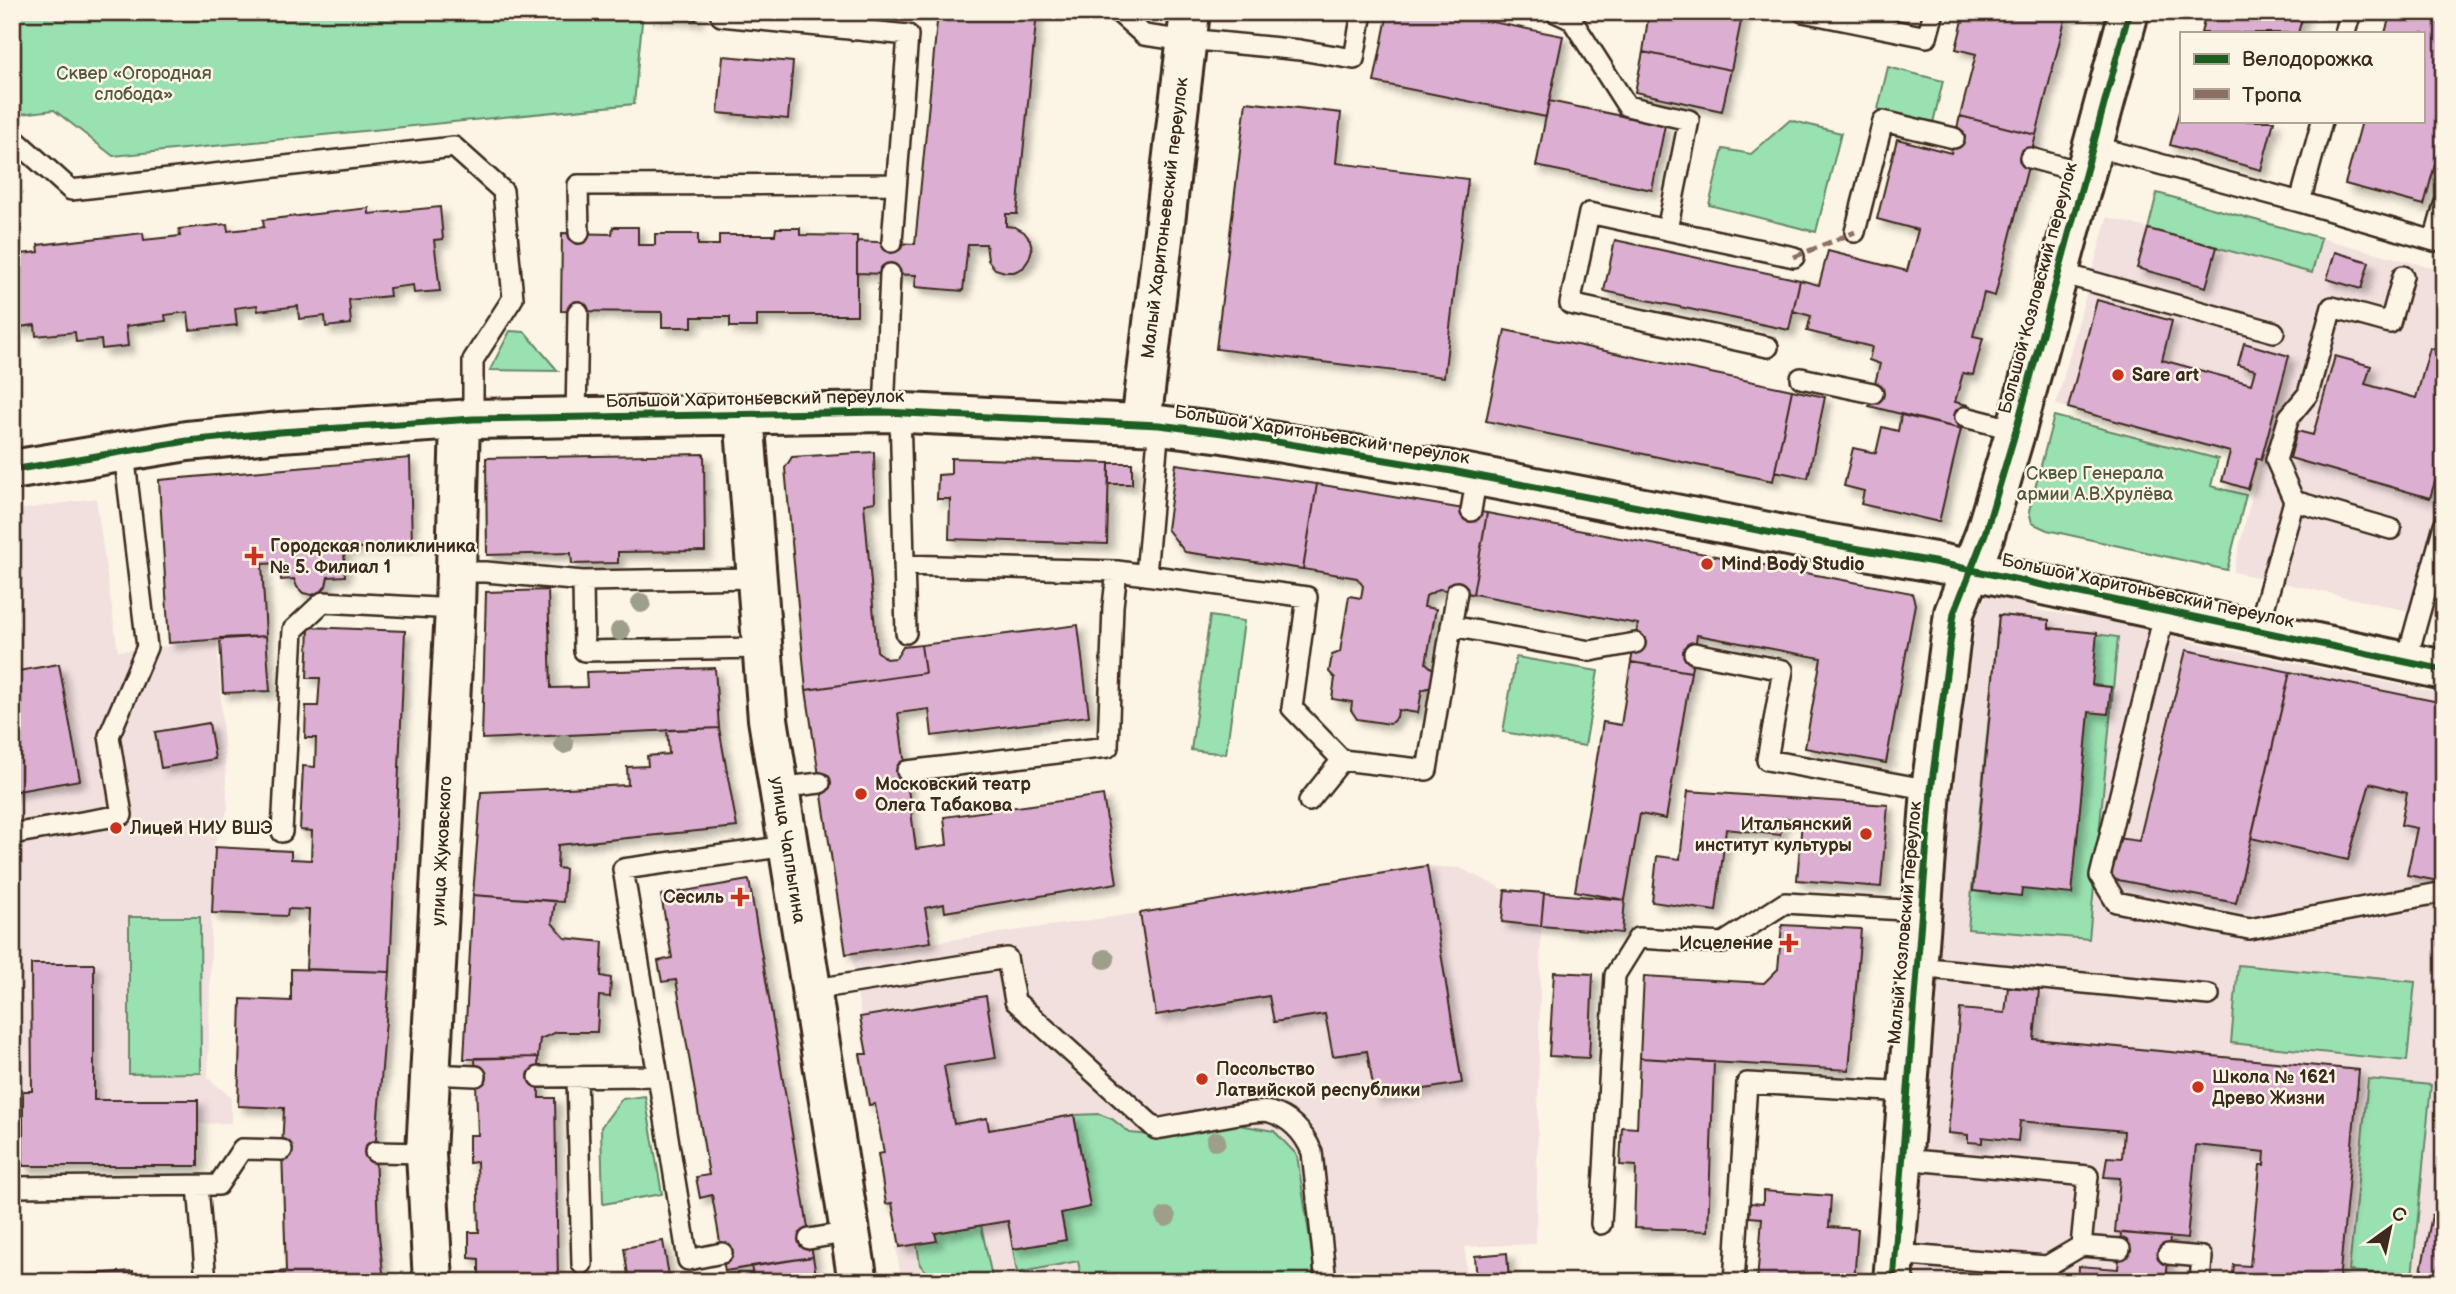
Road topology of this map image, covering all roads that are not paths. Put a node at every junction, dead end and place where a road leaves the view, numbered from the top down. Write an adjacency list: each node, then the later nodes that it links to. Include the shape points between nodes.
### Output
1 (721, 12): 16 (lane, via 721,16 908,35)
2 (1118, 12): 9 (lane, via 1144,35)
3 (1362, 12): 9 (lane, via 1354,60)
4 (1555, 12): 19 (lane, via 1572,20 1627,106 1689,120)
5 (1802, 12): 6 (lane, via 1927,37)
6 (1934, 12)
7 (2129, 12): 15 (street, Большой Козловский переулок)
8 (2351, 12): 10 (lane)
9 (1188, 31): 37 (street, Малый Харитоньевский переулок)
10 (2345, 32)
11 (2322, 122): 17 (lane)
12 (12, 137): 36 (lane, via 71,190 454,147 503,191 513,298 473,360)
13 (1954, 138): 20 (lane, via 1884,121)
14 (2030, 158): 15 (lane)
15 (2089, 160): 17 (lane); 25 (street, Большой Козловский переулок)
16 (896, 184): 21 (lane, via 578,185); 22 (lane)
17 (2300, 202): 18 (lane, via 2434,241)
18 (2444, 205)
19 (1667, 230): 23 (lane); 29 (lane, via 1589,213 1570,304)
20 (1855, 232)
21 (579, 233)
22 (892, 242)
23 (1794, 257)
24 (890, 274): 32 (lane)
25 (2060, 274): 28 (lane); 38 (street, Большой Козловский переулок)
26 (2403, 276): 41 (lane, via 2390,323 2332,307 2308,394 2289,417 2276,460)
27 (578, 312): 34 (lane)
28 (2274, 331)
29 (1768, 347)
30 (1801, 378): 31 (lane)
31 (1873, 393)
32 (892, 412): 33 (street, Большой Харитоньевский переулок); 37 (street, Большой Харитоньевский переулок); 44 (lane)
33 (744, 415): 34 (street, Большой Харитоньевский переулок); 48 (street, улица Чаплыгина)
34 (576, 417): 36 (street, Большой Харитоньевский переулок)
35 (1965, 417): 38 (lane)
36 (466, 419): 39 (street, Большой Харитоньевский переулок, via 281,432); 50 (street, улица Жуковского)
37 (1150, 425): 45 (street, Большой Харитоньевский переулок, via 1223,433 1474,493); 47 (lane)
38 (2016, 430): 45 (street, Большой Козловский переулок)
39 (124, 453): 40 (street, Большой Харитоньевский переулок); 68 (lane, via 147,647 108,736 122,815)
40 (12, 470)
41 (2294, 501): 43 (lane); 54 (lane)
42 (2444, 525): 59 (lane)
43 (2391, 528)
44 (904, 565): 46 (lane); 55 (lane)
45 (1970, 570): 52 (street, Большой Харитоньевский переулок); 65 (street, Малый Козловский переулок, via 1954,613)
46 (1117, 571): 47 (lane); 62 (lane, via 1108,747)
47 (1146, 575): 61 (lane, via 1307,597 1292,708)
48 (757, 578): 49 (lane); 57 (street, улица Чаплыгина)
49 (583, 582): 50 (lane, via 486,572); 57 (lane, via 584,652)
50 (456, 590): 67 (lane, via 323,602 293,629); 75 (street, улица Жуковского)
51 (1457, 592): 53 (lane)
52 (2165, 611): 54 (street, Большой Харитоньевский переулок); 70 (lane, via 2100,876 2116,902 2249,929)
53 (1451, 626): 56 (lane, via 1590,652); 61 (lane, via 1427,771)
54 (2258, 631): 59 (street, Большой Харитоньевский переулок)
55 (906, 632)
56 (1635, 643)
57 (762, 648): 64 (street, улица Чаплыгина)
58 (1694, 653): 65 (lane, via 1783,670 1767,760)
59 (2406, 662): 60 (street, Большой Харитоньевский переулок)
60 (2444, 670)
61 (1342, 760): 66 (lane)
62 (907, 771)
63 (820, 783): 64 (lane)
64 (778, 788): 69 (street, улица Чаплыгина)
65 (1931, 790): 71 (street, Малый Козловский переулок)
66 (1309, 801)
67 (282, 832)
68 (12, 834)
69 (787, 846): 73 (street, улица Чаплыгина); 77 (lane, via 622,869)
70 (2444, 892)
71 (1921, 911): 72 (street, Малый Козловский переулок); 87 (lane, via 1784,903 1723,943 1638,938 1615,975)
72 (1917, 967): 74 (lane); 80 (street, Малый Козловский переулок)
73 (810, 990): 88 (street, улица Чаплыгина); 99 (lane, via 1007,958 1015,1001 1156,1129 1267,1110 1305,1135 1312,1152)
74 (2209, 995)
75 (429, 1074): 76 (lane); 83 (street, улица Жуковского)
76 (476, 1076)
77 (658, 1076): 79 (lane); 92 (lane, via 688,1260)
78 (539, 1077): 79 (lane)
79 (578, 1077): 94 (lane)
80 (1908, 1092): 84 (street, Малый Козловский переулок); 100 (lane, via 1747,1083)
81 (282, 1150): 85 (lane, via 242,1149 218,1185)
82 (374, 1153): 83 (lane)
83 (425, 1153): 97 (street, улица Жуковского)
84 (1902, 1159): 90 (lane, via 2088,1176); 95 (street, Малый Козловский переулок)
85 (198, 1186): 86 (lane); 96 (lane)
86 (12, 1187)
87 (1601, 1224)
88 (850, 1232): 89 (lane); 98 (street, улица Чаплыгина)
89 (810, 1238)
90 (2081, 1246): 91 (lane); 95 (lane, via 2047,1266)
91 (2120, 1249)
92 (722, 1253)
93 (2168, 1254): 101 (lane, via 2202,1257)
94 (582, 1265)
95 (1894, 1268)
96 (206, 1282)
97 (433, 1282)
98 (858, 1282)
99 (1326, 1282)
100 (1734, 1282)
101 (2200, 1282)

